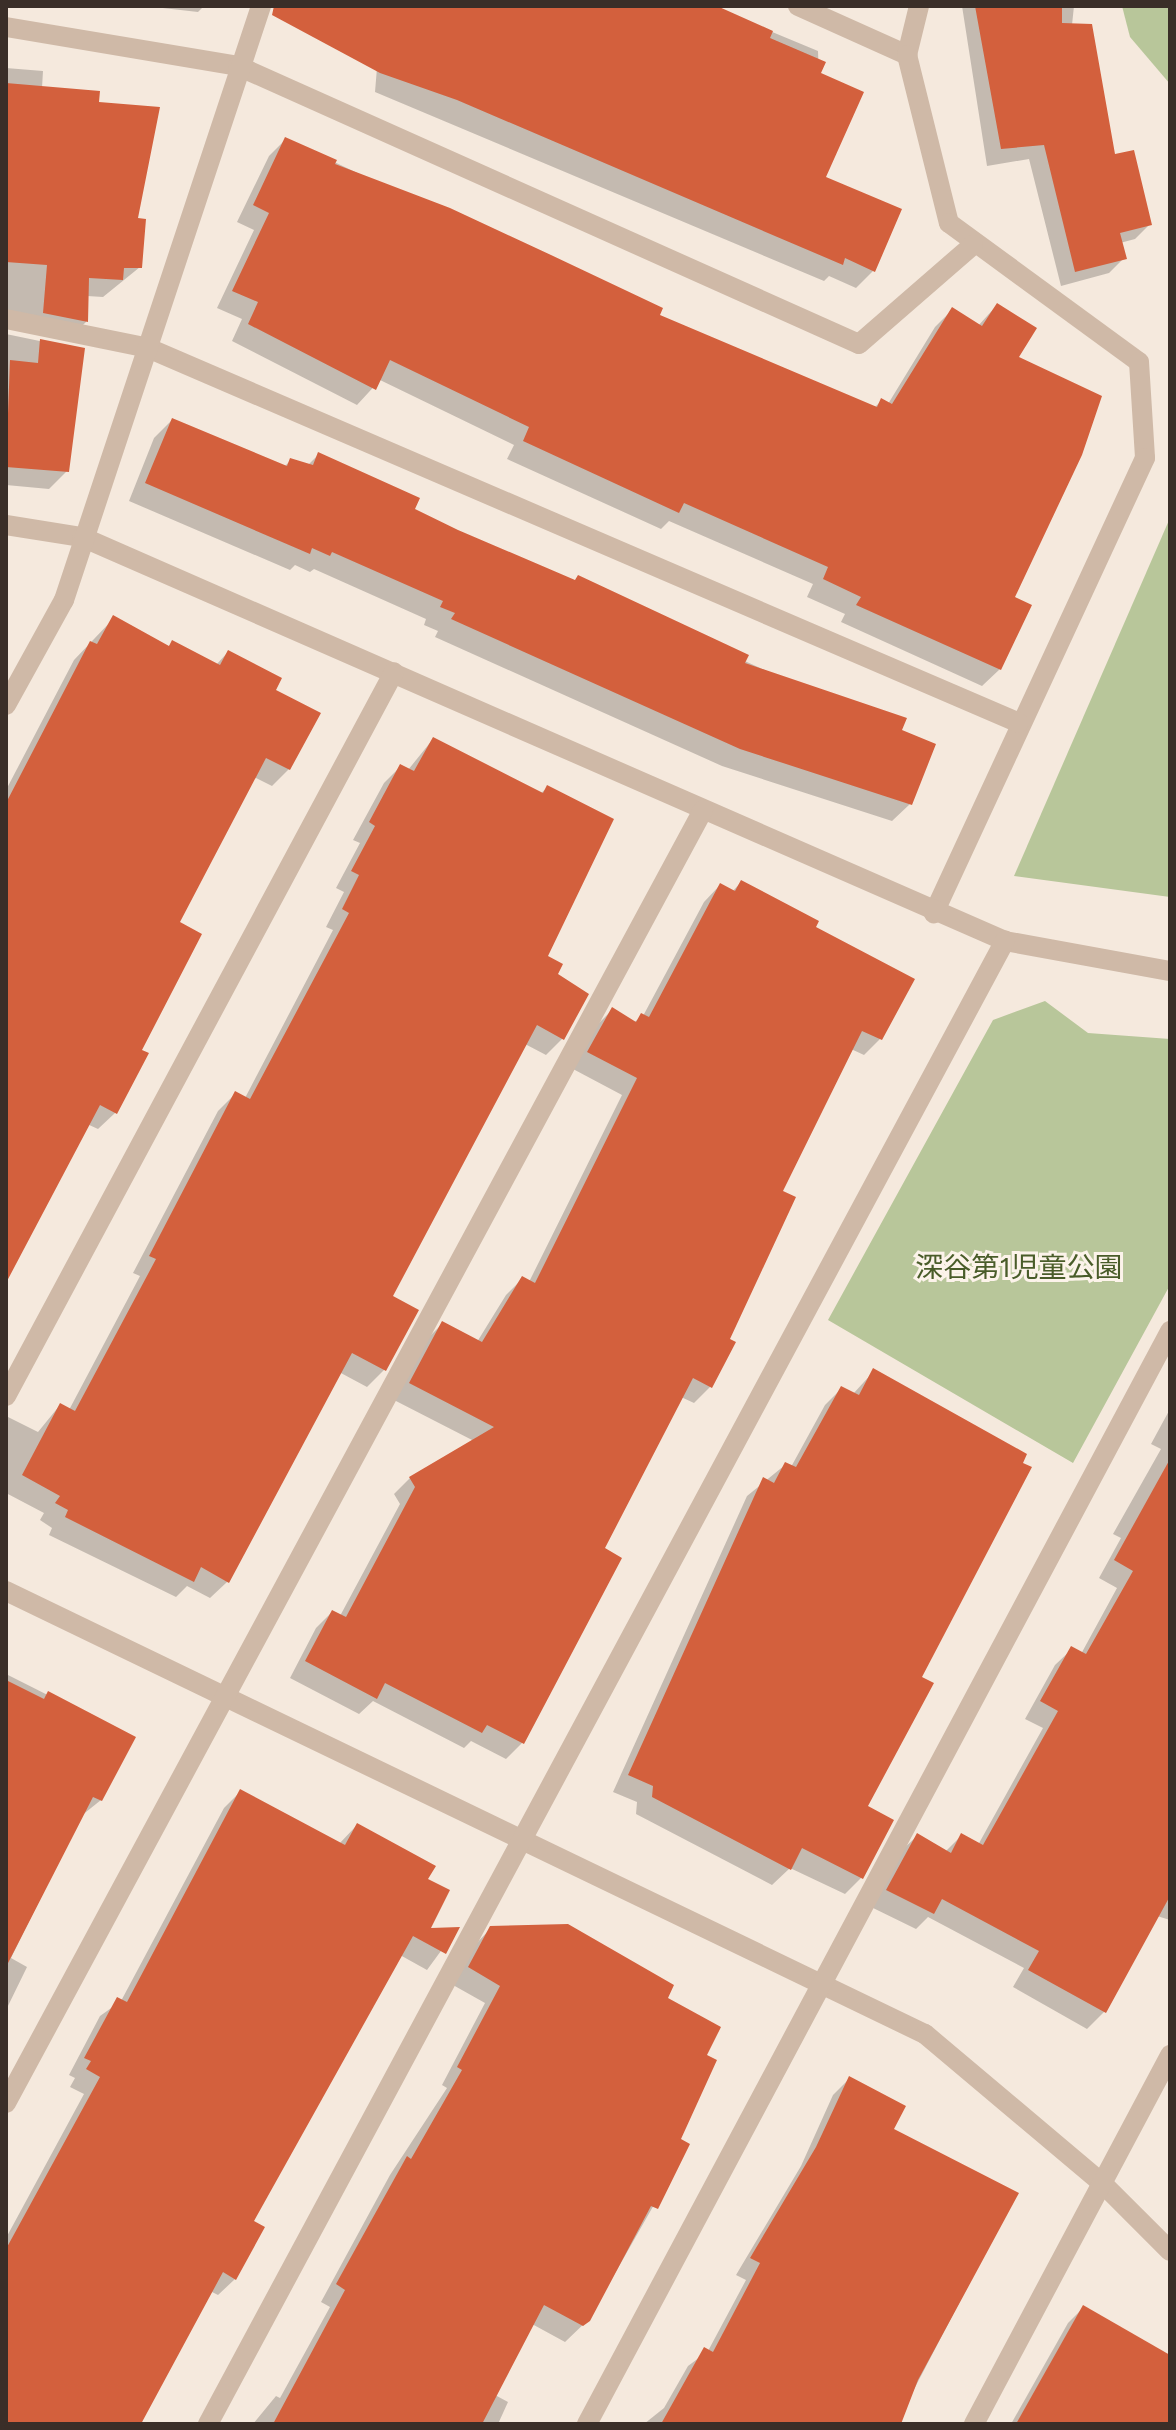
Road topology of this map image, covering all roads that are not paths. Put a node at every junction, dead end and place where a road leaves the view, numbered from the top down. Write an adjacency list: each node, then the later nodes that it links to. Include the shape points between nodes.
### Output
1 (261, 6): 6 (street)
2 (798, 6): 5 (street)
3 (919, 6): 5 (street)
4 (6, 27): 6 (street)
5 (907, 55): 7 (street, via 949,223)
6 (238, 66): 7 (street, via 859,344); 9 (street)
7 (973, 245): 14 (street, via 1139,362 1145,458)
8 (6, 319): 9 (street)
9 (148, 348): 11 (street); 14 (street)
10 (6, 525): 11 (street)
11 (82, 537): 12 (street); 13 (street, via 64,600)
12 (394, 672): 15 (street); 20 (street)
13 (6, 705)
14 (1019, 723): 16 (street)
15 (703, 810): 16 (street); 22 (street)
16 (934, 913): 17 (street)
17 (1005, 941): 18 (street); 23 (street)
18 (1170, 971)
19 (1170, 1331): 24 (street)
20 (6, 1396)
21 (6, 1591): 22 (street)
22 (225, 1695): 23 (street); 26 (street)
23 (521, 1837): 24 (street); 29 (street)
24 (823, 1984): 27 (street, via 925,2034); 30 (street)
25 (1170, 2055): 27 (street)
26 (6, 2103)
27 (1102, 2183): 28 (street); 31 (street)
28 (1170, 2251)
29 (208, 2424)
30 (587, 2424)
31 (974, 2424)

